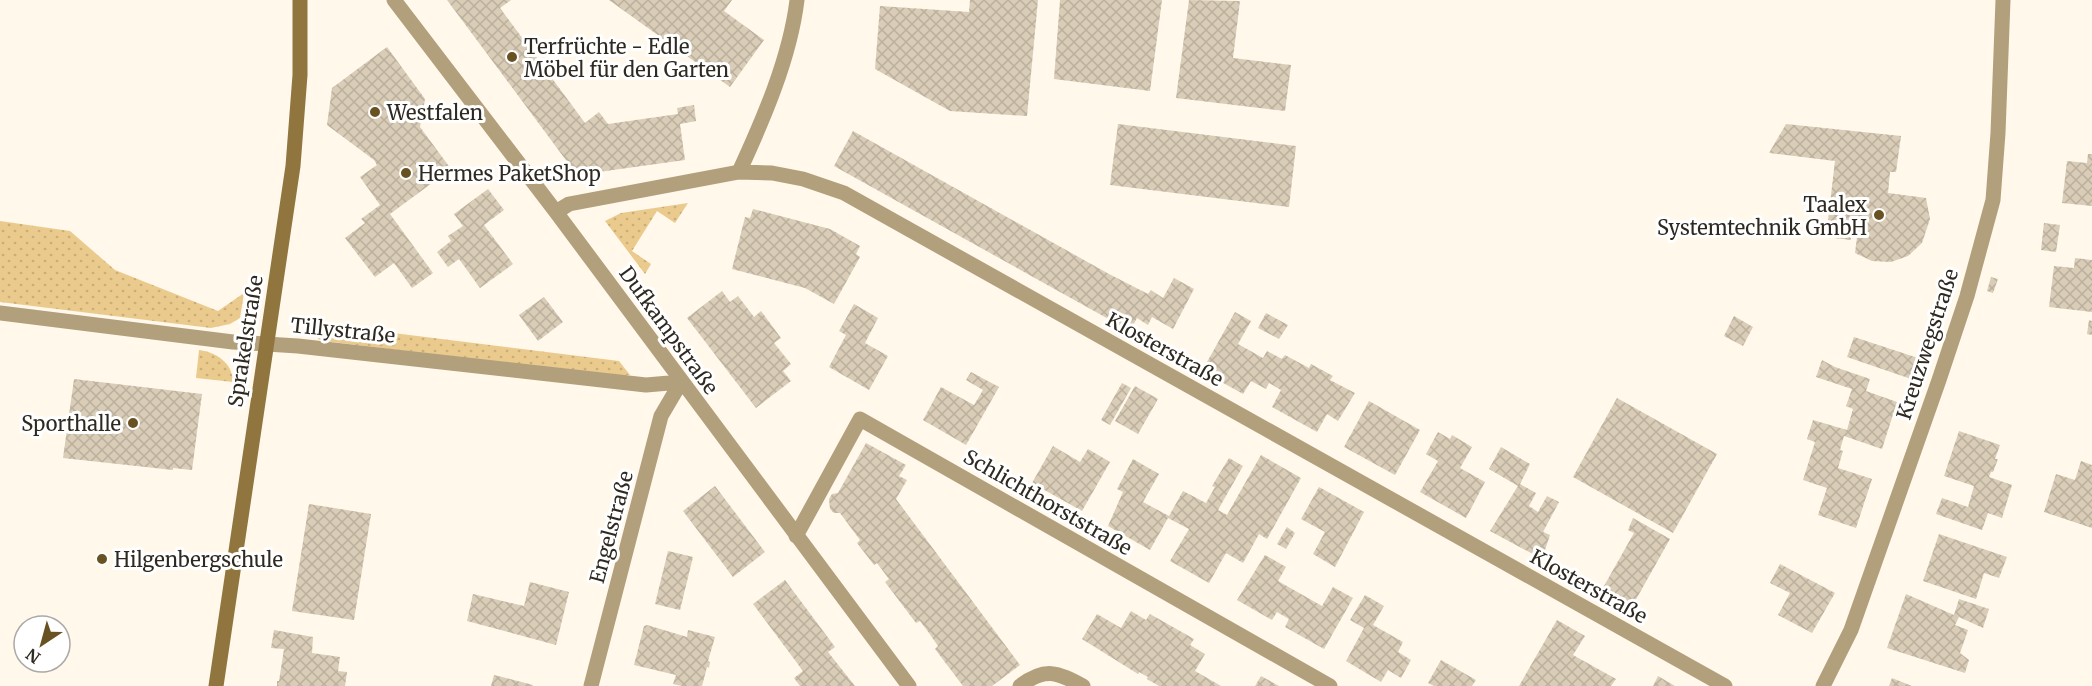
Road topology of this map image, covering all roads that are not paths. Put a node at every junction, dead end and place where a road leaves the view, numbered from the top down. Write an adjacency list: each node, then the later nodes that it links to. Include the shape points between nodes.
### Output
1 (300, 0): 8 (main road, Sprakelstraße, via 300,75 293,166)
2 (394, 0): 6 (street, Dufkampstraße)
3 (797, 0): 5 (street, via 779,72)
4 (2003, 0): 18 (street, Kreuzwegstraße, via 1993,200 1939,381 1851,630)
5 (738, 172): 6 (street, Klosterstraße, via 569,204); 17 (street, Klosterstraße, via 802,179 844,194)
6 (556, 212): 9 (street, Dufkampstraße)
7 (0, 313): 8 (street, Tillystraße)
8 (266, 343): 9 (street, Tillystraße, via 646,385); 11 (main road, Sprakelstraße)
9 (681, 382): 10 (street, Dufkampstraße); 12 (street, Engelstraße, via 661,416)
10 (796, 536): 13 (street, Dufkampstraße); 16 (street, Schlichthorststraße, via 860,419)
11 (216, 686)
12 (591, 686)
13 (909, 686)
14 (1020, 686): 15 (street, via 1045,673 1062,674)
15 (1083, 686)
16 (1330, 686)
17 (1725, 686)
18 (1823, 686)

